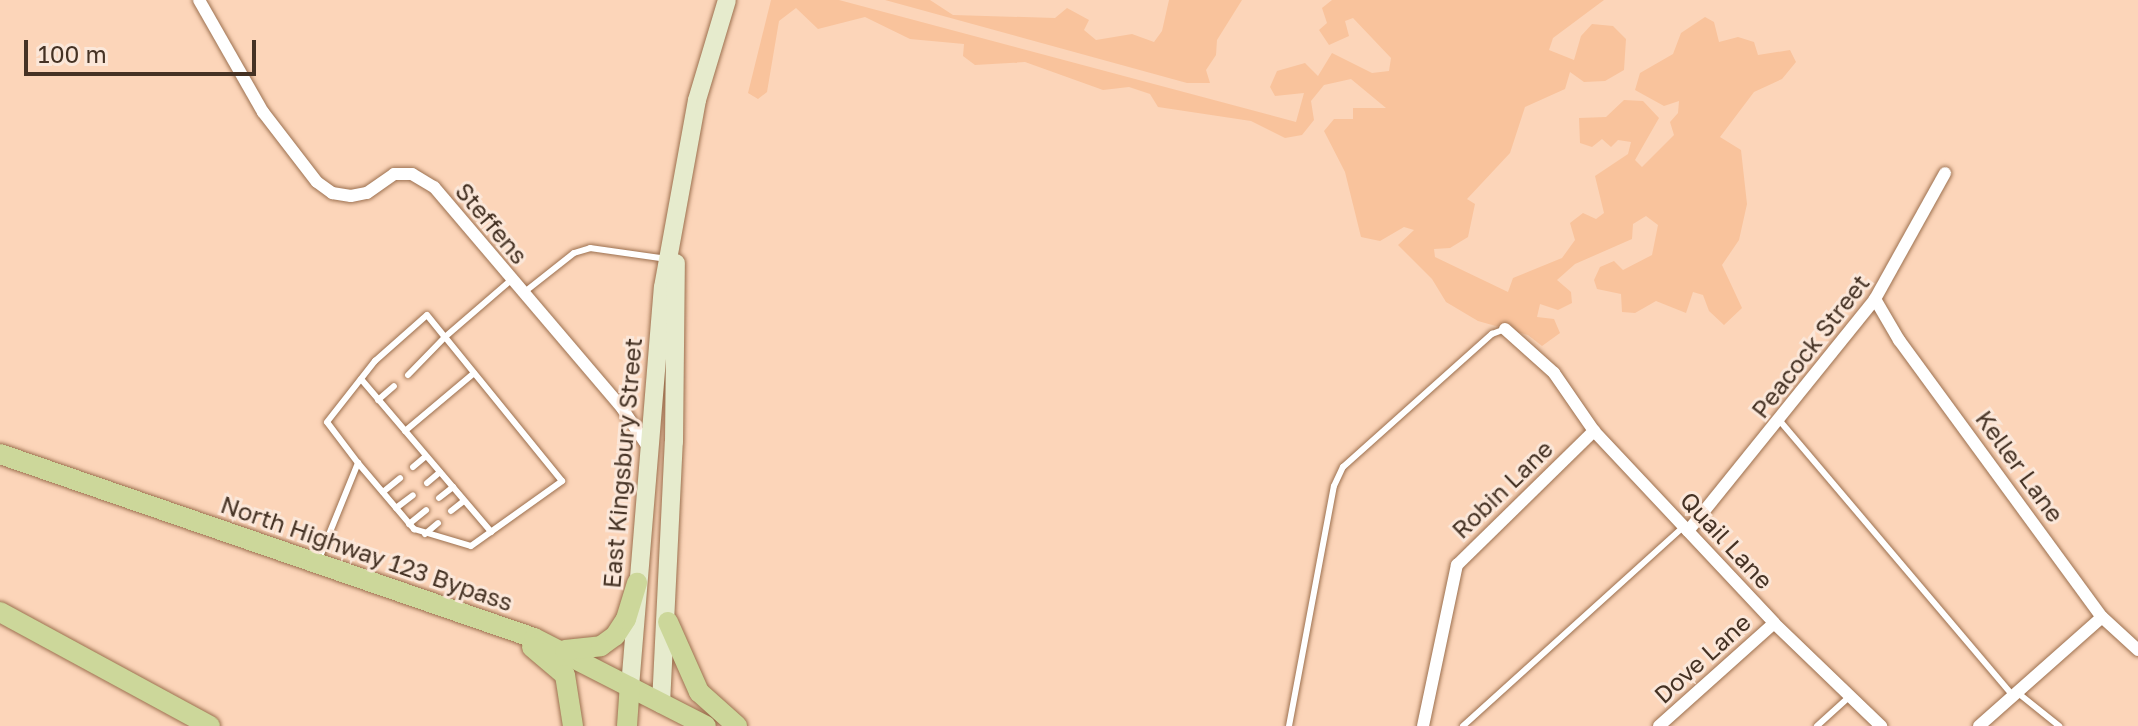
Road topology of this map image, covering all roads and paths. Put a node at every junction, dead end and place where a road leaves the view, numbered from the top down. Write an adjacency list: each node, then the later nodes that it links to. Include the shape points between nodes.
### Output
1 (199, 0): 6 (street, Steffens, via 263,112 317,182 332,193 351,196 367,193 394,174 412,174 434,187)
2 (727, 0): 4 (main road, East Kingsbury Street, via 697,100)
3 (1945, 173): 8 (street, Peacock Street)
4 (677, 204): 5 (main road, East Kingsbury Street); 45 (main road, East Kingsbury Street)
5 (668, 259): 7 (lane, via 590,248 574,253); 19 (main road, East Kingsbury Street)
6 (511, 280): 7 (street, Steffens); 10 (lane)
7 (522, 294): 19 (street, Steffens, via 622,408)
8 (1875, 299): 16 (street, Peacock Street); 44 (street, Keller Lane, via 1899,340)
9 (1505, 329): 18 (street, Quail Lane, via 1554,373); 59 (lane, via 1492,334 1343,467 1334,486)
10 (445, 337): 11 (lane); 12 (lane); 13 (lane, via 427,315)
11 (474, 373): 17 (lane); 38 (lane, via 562,481)
12 (408, 375)
13 (361, 379): 15 (lane); 22 (lane, via 327,422)
14 (394, 386): 15 (lane)
15 (378, 400): 17 (lane)
16 (1780, 421): 37 (street, Peacock Street); 50 (lane)
17 (405, 431): 21 (lane)
18 (1594, 431): 37 (street, Quail Lane); 60 (street, Robin Lane, via 1457,565)
19 (646, 444): 41 (main road, East Kingsbury Street)
20 (0, 454): 40 (main road, North Highway 123 Bypass)
21 (426, 456): 23 (lane); 24 (lane)
22 (358, 463): 28 (lane); 40 (lane)
23 (413, 467)
24 (440, 472): 26 (lane); 27 (lane)
25 (400, 478): 28 (lane)
26 (427, 483)
27 (453, 487): 30 (lane); 31 (lane)
28 (383, 492): 32 (lane)
29 (413, 495): 32 (lane)
30 (439, 498)
31 (464, 501): 34 (lane); 38 (lane)
32 (396, 508): 36 (lane)
33 (426, 510): 36 (lane)
34 (451, 511)
35 (438, 523): 39 (lane)
36 (409, 524): 39 (lane)
37 (1686, 528): 46 (street, Quail Lane); 61 (lane)
38 (491, 532): 39 (lane, via 471,546)
39 (425, 534)
40 (317, 562): 42 (main road, North Highway 123 Bypass)
41 (637, 583): 47 (main road, via 615,636 601,646); 49 (main road, East Kingsbury Street)
42 (456, 609): 47 (main road, North Highway 123 Bypass); 54 (main road, via 548,656 565,675 572,694)
43 (0, 612): 53 (main road)
44 (2102, 617): 48 (street, Keller Lane); 50 (street)
45 (668, 622): 52 (main road, East Kingsbury Street); 58 (main road, via 693,684)
46 (1774, 623): 51 (street, Quail Lane); 62 (street, Dove Lane)
47 (565, 650): 49 (main road, North Highway 123 Bypass)
48 (2138, 650)
49 (630, 687): 52 (main road, North Highway 123 Bypass); 55 (main road, East Kingsbury Street)
50 (2015, 694): 65 (street); 66 (lane)
51 (1848, 698): 63 (lane); 64 (street, Quail Lane)
52 (661, 704): 56 (main road, East Kingsbury Street); 57 (main road, North Highway 123 Bypass)
53 (210, 726)
54 (573, 726)
55 (627, 726)
56 (658, 726)
57 (706, 726)
58 (737, 726)
59 (1289, 726)
60 (1423, 726)
61 (1463, 726)
62 (1659, 726)
63 (1817, 726)
64 (1881, 726)
65 (1979, 726)
66 (2059, 726)

